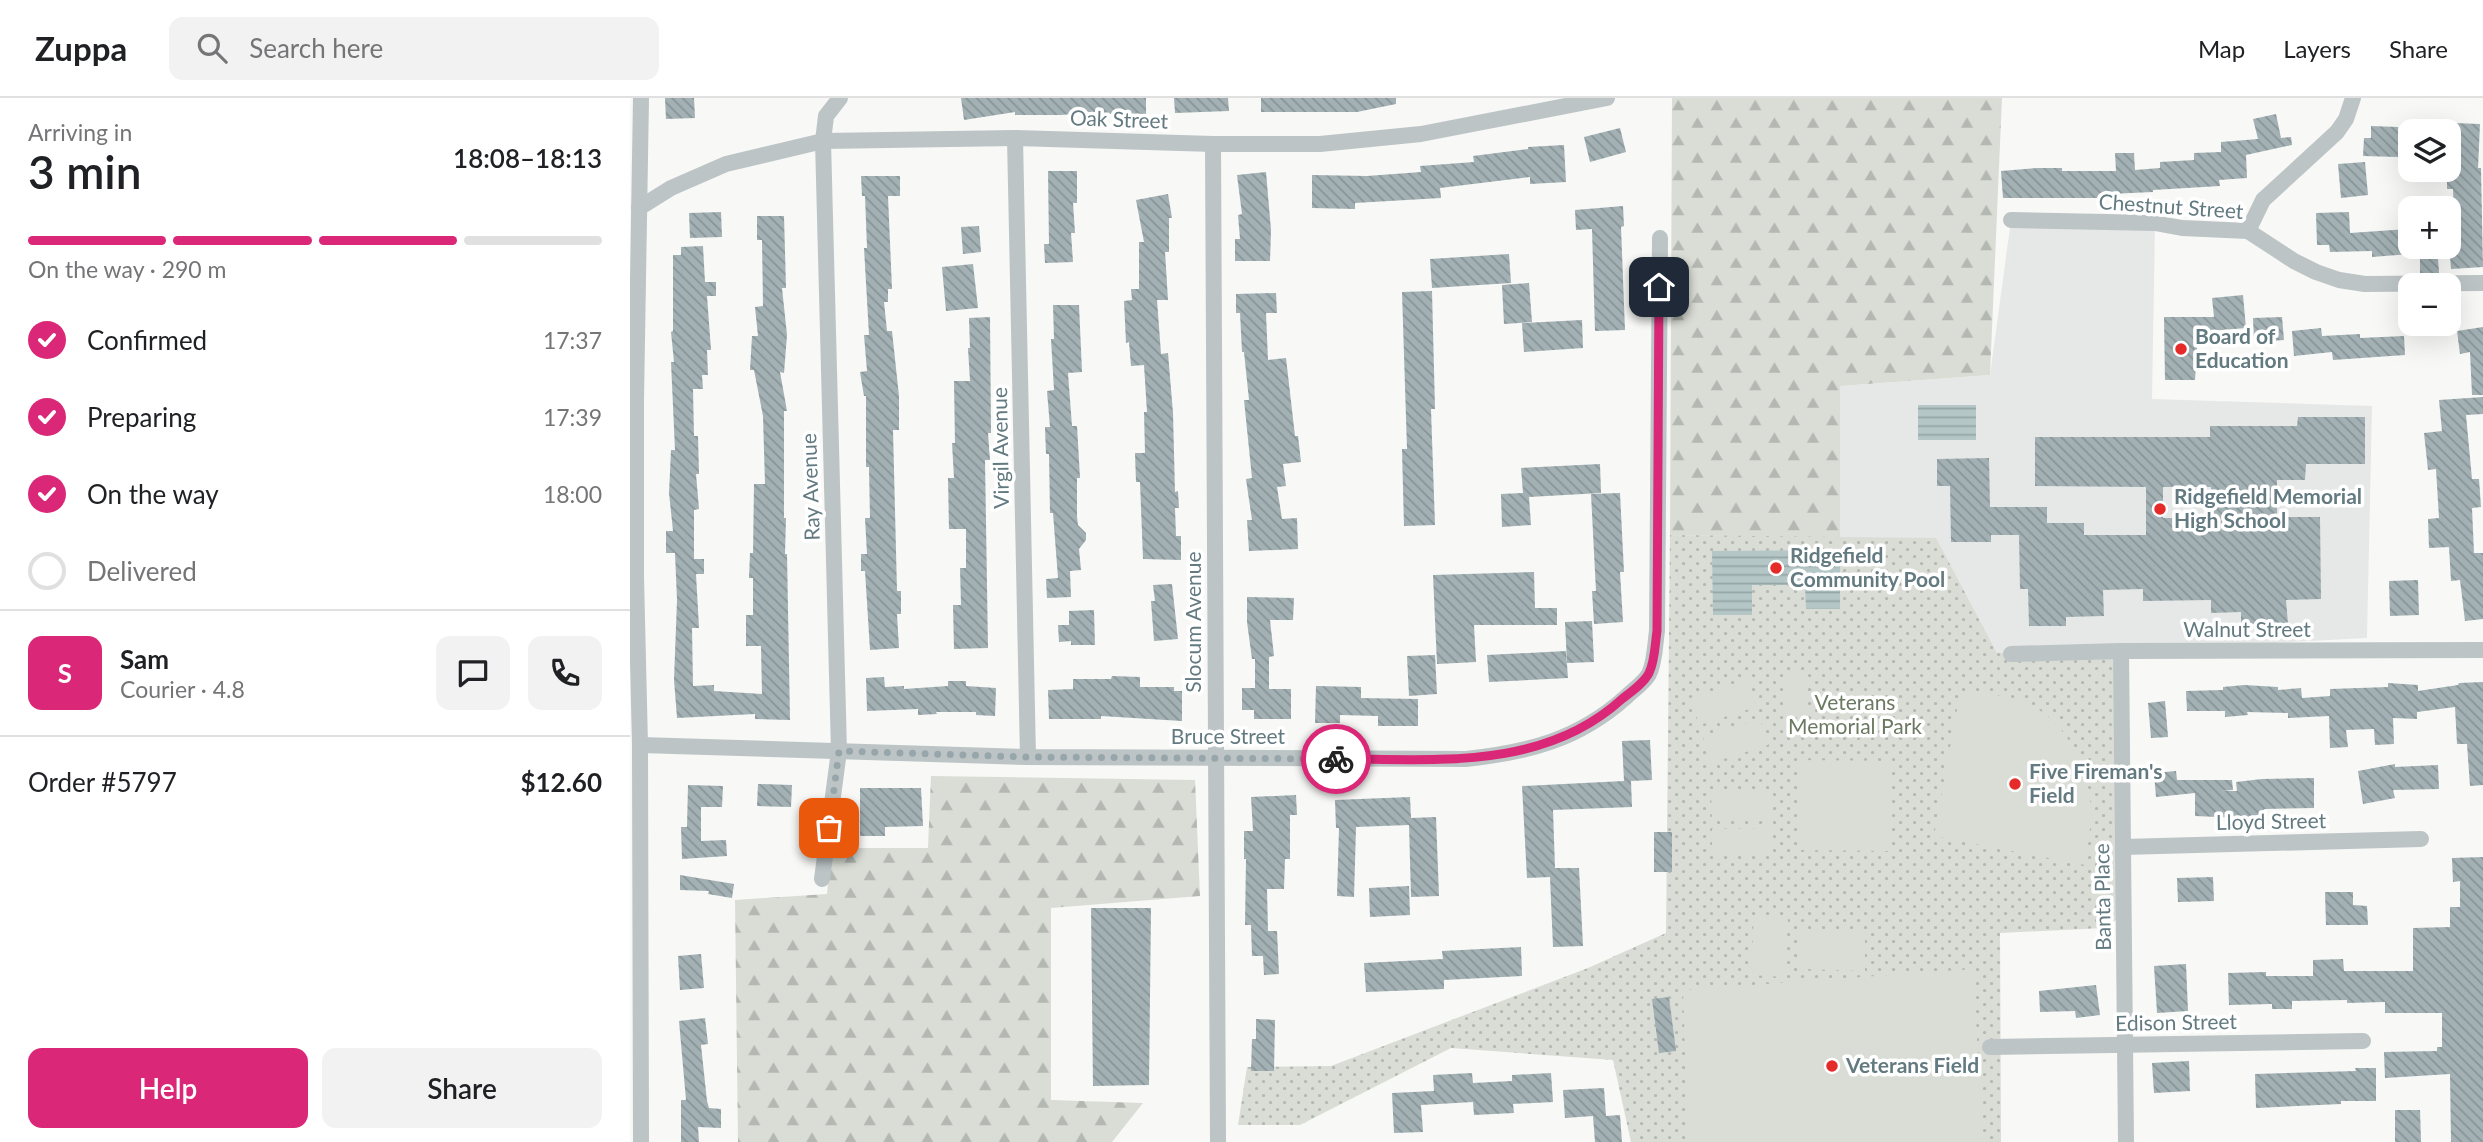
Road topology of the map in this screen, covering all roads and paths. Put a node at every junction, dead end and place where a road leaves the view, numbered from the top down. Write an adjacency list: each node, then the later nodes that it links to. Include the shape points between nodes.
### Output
1 (641, 98): 8 (street)
2 (840, 98): 6 (street, Ray Avenue, via 826,116)
3 (1607, 98): 7 (street, Oak Street, via 1421,134 1320,144)
4 (2353, 98): 10 (street, via 2337,132 2263,200)
5 (1015, 138): 6 (street, Oak Street); 7 (street, Oak Street); 20 (street, Virgil Avenue)
6 (823, 141): 8 (street, Oak Street, via 726,164 671,188); 19 (street, Ray Avenue)
7 (1213, 144): 21 (street, Slocum Avenue)
8 (636, 215): 13 (street)
9 (2011, 220): 10 (street, Chestnut Street, via 2155,223)
10 (2248, 232): 12 (street, Chestnut Street, via 2294,261 2339,280)
11 (1660, 238): 21 (street, Bruce Street, via 1657,631 1649,673 1642,682 1602,718 1537,747 1502,755 1466,759)
12 (2483, 283)
13 (633, 401): 14 (street)
14 (633, 578): 18 (street)
15 (2483, 650): 16 (street, Walnut Street)
16 (2121, 651): 17 (street, Walnut Street); 23 (street, Banta Place)
17 (2011, 654)
18 (640, 744): 19 (street, Bruce Street); 28 (street)
19 (839, 751): 20 (street, Bruce Street); 24 (street, Ray Avenue)
20 (1028, 757): 21 (street, Bruce Street)
21 (1216, 758): 29 (street, Slocum Avenue)
22 (2421, 839): 23 (street, Lloyd Street)
23 (2123, 847): 26 (street, Banta Place)
24 (822, 879)
25 (2363, 1041): 26 (street, Edison Street)
26 (2124, 1045): 27 (street, Edison Street); 30 (street, Banta Place)
27 (1990, 1047)
28 (641, 1142)
29 (1218, 1142)
30 (2126, 1142)

